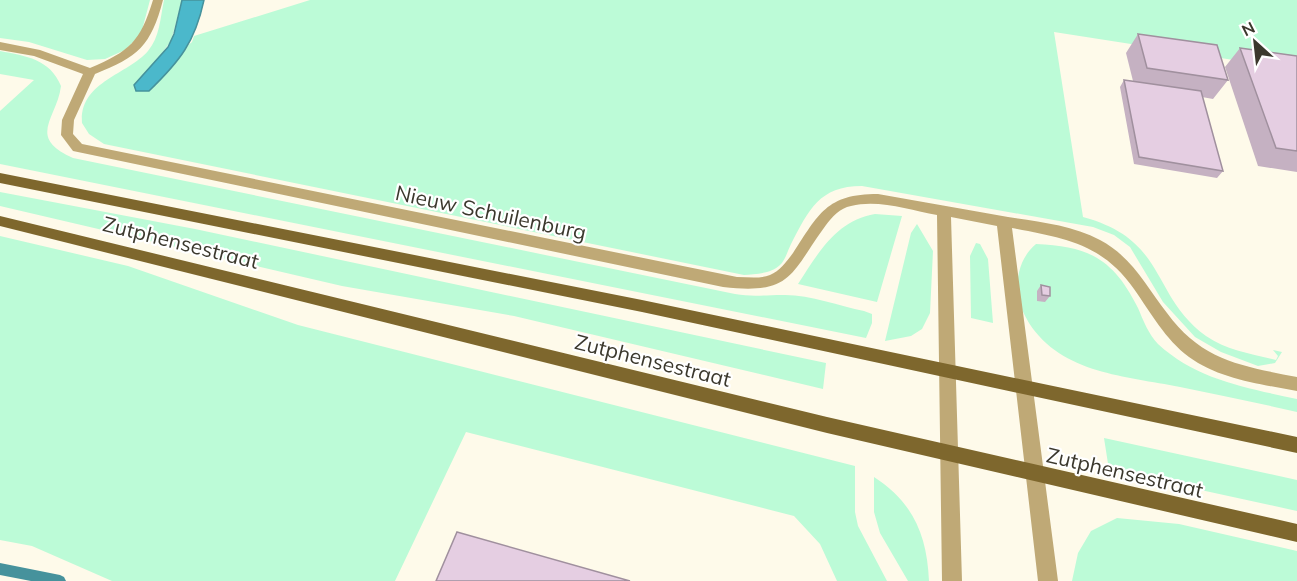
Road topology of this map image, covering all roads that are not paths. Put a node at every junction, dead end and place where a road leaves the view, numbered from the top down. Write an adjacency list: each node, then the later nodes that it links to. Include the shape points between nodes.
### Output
1 (158, 0): 3 (street, via 150,31 138,48)
2 (0, 46): 3 (street, via 36,53)
3 (90, 72): 5 (street, Nieuw Schuilenburg, via 68,120 67,135 78,148 723,281 747,284 781,277 794,264 826,213 837,204 856,198)
4 (0, 178): 8 (main road, Zutphensestraat, via 642,306)
5 (944, 212): 7 (street, Nieuw Schuilenburg); 8 (street)
6 (0, 221): 12 (main road, Zutphensestraat)
7 (1004, 223): 9 (street, Nieuw Schuilenburg, via 1067,233 1106,249 1131,270 1175,336 1195,353 1228,368); 10 (street)
8 (947, 373): 10 (main road, Zutphensestraat); 12 (street)
9 (1297, 384)
10 (1022, 389): 11 (main road, Zutphensestraat, via 1150,412); 13 (street)
11 (1297, 445)
12 (949, 454): 13 (main road, Zutphensestraat); 15 (street)
13 (1034, 474): 14 (main road, Zutphensestraat); 16 (street)
14 (1297, 533)
15 (952, 581)
16 (1048, 581)

